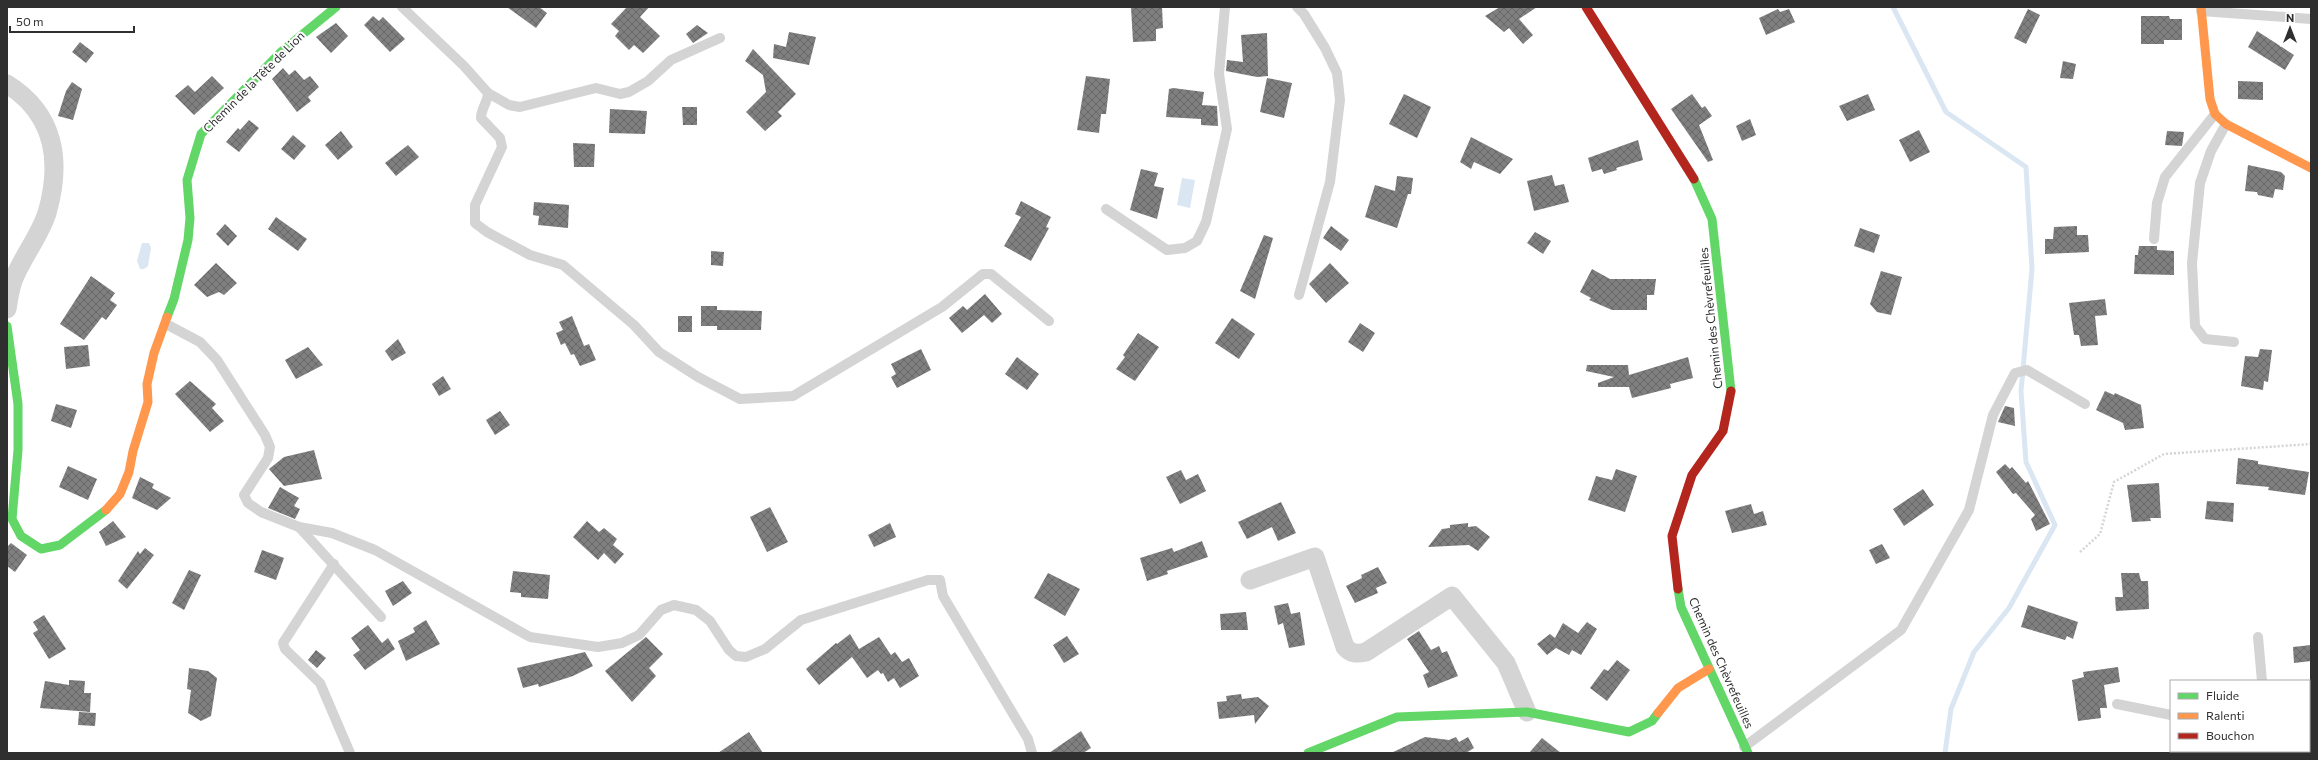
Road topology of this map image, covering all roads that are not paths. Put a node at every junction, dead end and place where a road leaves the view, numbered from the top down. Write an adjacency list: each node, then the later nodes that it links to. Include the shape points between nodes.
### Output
1 (336, 7): 19 (street, Chemin de la Tête de Lion, via 281,52 201,134 187,180 190,218 188,240)
2 (402, 7): 10 (lane, via 464,66)
3 (1225, 7): 14 (lane, via 1219,74 1227,129 1206,222 1197,241 1185,248 1167,250)
4 (1297, 7): 16 (lane, via 1325,48 1337,73 1340,100 1330,182)
5 (1586, 7): 28 (street, Chemin des Chèvrefeuilles, via 1700,186 1712,219 1731,392 1723,431 1692,475 1672,536 1674,570 1681,607)
6 (2201, 9): 7 (lane); 11 (street, via 2210,99)
7 (2311, 18)
8 (720, 38): 10 (lane, via 671,60 648,81 629,92 620,94 596,88 520,107 508,106)
9 (7, 84): 17 (street, via 22,93 38,112 49,129 53,151 53,184 46,214 14,278)
10 (488, 93): 18 (lane, via 481,118 500,138 502,147 475,205 475,223 530,255 563,265 634,324 659,352 698,377 740,399 793,396 942,307 983,274 991,274)
11 (2215, 114): 12 (street); 15 (lane, via 2165,177 2157,203)
12 (2226, 124): 13 (street); 21 (lane, via 2211,151 2200,183 2192,263 2195,326 2205,339)
13 (2311, 168)
14 (1106, 209)
15 (2154, 239)
16 (1299, 295)
17 (7, 309)
18 (1049, 321)
19 (166, 324): 20 (street, Chemin de la Tête de Lion, via 154,353 147,384 148,402 129,472 120,494 101,515 77,535 60,546 41,549 21,536 12,519 18,450 18,404); 23 (lane, via 200,342 218,360 265,435 270,447 268,458 244,495 248,503 261,512)
20 (7, 326)
21 (2234, 342)
22 (2085, 404): 33 (lane, via 2027,370 2015,373 1993,415 1969,510 1901,630)
23 (299, 527): 24 (lane); 35 (lane, via 332,533 375,550 530,637 598,647 622,643 639,635 661,610 674,605 696,610 710,621 729,650 736,656 746,657 765,650 801,620 928,580 940,580 943,596 1024,733)
24 (334, 564): 26 (lane); 34 (lane, via 283,643 285,649 320,683)
25 (1250, 580): 31 (street, via 1315,556 1345,647 1357,654 1366,652 1452,596 1506,663)
26 (381, 617)
27 (2258, 637): 29 (lane)
28 (1709, 669): 31 (street, via 1678,688 1652,721 1629,732); 33 (street, Chemin des Chèvrefeuilles)
29 (2262, 680)
30 (2117, 704): 32 (lane)
31 (1527, 712): 36 (street, via 1437,714 1397,718)
32 (2170, 715)
33 (1743, 751)
34 (350, 753)
35 (1032, 753)
36 (1308, 753)

